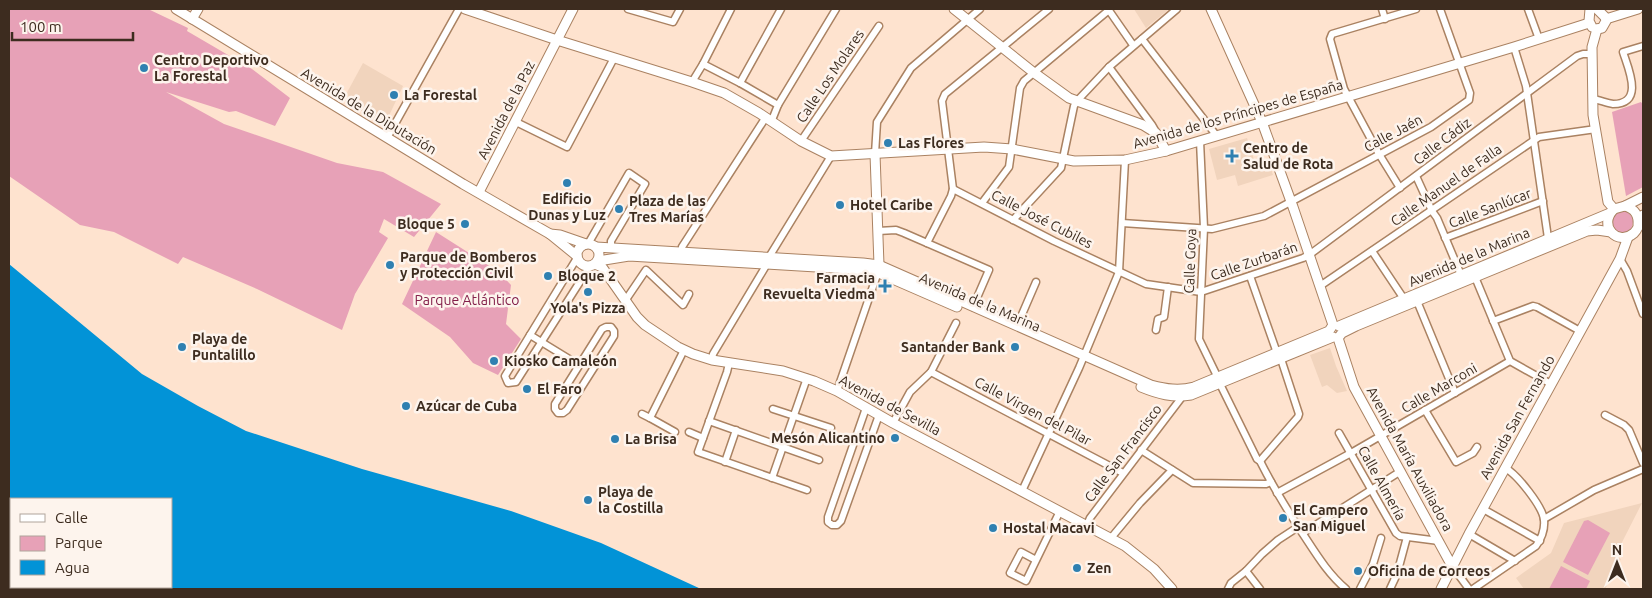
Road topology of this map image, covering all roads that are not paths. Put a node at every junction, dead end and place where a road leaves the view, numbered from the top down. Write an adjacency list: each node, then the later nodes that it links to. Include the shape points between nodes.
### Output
1 (176, 9): 23 (street, Avenida de la Diputación)
2 (198, 9): 23 (street)
3 (459, 9): 54 (street)
4 (465, 9): 30 (street)
5 (573, 9): 30 (street, Avenida de la Paz)
6 (630, 9): 7 (street, via 673,22)
7 (680, 9)
8 (731, 9): 38 (street)
9 (781, 9): 42 (street)
10 (836, 9): 47 (street)
11 (954, 9): 24 (street)
12 (980, 9): 24 (street)
13 (1049, 9): 33 (street)
14 (1177, 9): 28 (street)
15 (1212, 9): 50 (street, Avenida María Auxiliadora)
16 (1382, 9): 25 (street)
17 (1416, 9): 25 (street)
18 (1440, 9): 37 (street)
19 (1528, 9): 29 (street)
20 (1638, 9): 22 (street)
21 (1109, 10): 31 (street); 40 (street)
22 (1601, 13): 26 (street, Avenida de los Príncipes de España, via 1594,13); 26 (street, via 1604,26)
23 (192, 19): 54 (street, Avenida de la Diputación)
24 (968, 19): 33 (street); 61 (street, via 911,68 877,122)
25 (1385, 19): 44 (street, via 1332,34 1330,38)
26 (1591, 20): 29 (street, Avenida de los Príncipes de España); 35 (street)
27 (879, 26): 55 (street, Calle Los Molares)
28 (1142, 39): 31 (street); 53 (street)
29 (1538, 39): 34 (street, Avenida de los Príncipes de España)
30 (557, 40): 36 (street); 49 (street, Avenida de la Paz)
31 (1133, 45): 39 (street)
32 (1643, 46): 45 (street, via 1623,52 1633,82 1629,96 1613,104)
33 (1002, 47): 40 (street); 58 (street, via 945,94 942,101)
34 (1514, 47): 37 (street, Avenida de los Príncipes de España); 43 (street)
35 (1592, 50): 43 (street, Calle Cádiz, via 1577,56); 45 (street)
36 (614, 58): 41 (street); 49 (street, via 568,147)
37 (1459, 63): 44 (street, Avenida de los Príncipes de España); 62 (street, Calle Jaén, via 1470,93 1469,100 1432,127)
38 (703, 64): 41 (street); 42 (street)
39 (1109, 67): 46 (street); 52 (street)
40 (1033, 72): 46 (street); 59 (street, via 1020,88)
41 (692, 82): 48 (street, via 724,94)
42 (740, 83): 47 (street)
43 (1527, 93): 56 (street); 66 (street, Calle Cádiz)
44 (1348, 96): 50 (street, Avenida de los Príncipes de España); 62 (street)
45 (1593, 99): 51 (street)
46 (1077, 101): 52 (street, via 1143,125); 64 (street)
47 (778, 105): 48 (street)
48 (769, 119): 55 (street); 92 (street)
49 (516, 122): 69 (street, Avenida de la Paz)
50 (1262, 122): 53 (street, Avenida de los Príncipes de España); 71 (street, Avenida María Auxiliadora)
51 (1596, 129): 56 (street, Calle Manuel de Falla); 76 (street)
52 (1156, 133): 60 (street)
53 (1216, 136): 57 (street, Avenida de los Príncipes de España)
54 (387, 138): 69 (street, Avenida de la Diputación)
55 (801, 140): 63 (street)
56 (1533, 140): 72 (street); 75 (street, Calle Manuel de Falla)
57 (1200, 141): 60 (street, Avenida de los Príncipes de España); 81 (street, Calle Goya)
58 (948, 149): 59 (street, Avenida de los Príncipes de España); 61 (street, Avenida de los Príncipes de España); 67 (street)
59 (1012, 149): 64 (street, Avenida de los Príncipes de España); 73 (street, via 1009,167)
60 (1166, 151): 65 (street, Avenida de los Príncipes de España)
61 (875, 154): 63 (street, Avenida de los Príncipes de España); 82 (street)
62 (1379, 154): 68 (street); 71 (street, Calle Jaén)
63 (831, 156): 96 (street)
64 (1063, 160): 65 (street, Avenida de los Príncipes de España); 78 (street, via 1061,168)
65 (1125, 160): 79 (street)
66 (1416, 176): 68 (street, Calle Cádiz); 75 (street)
67 (953, 188): 73 (street, Calle José Cubiles); 88 (street)
68 (1400, 188): 93 (street, Calle Cádiz)
69 (479, 192): 83 (street, Avenida de la Diputación)
70 (1643, 197): 74 (street)
71 (1291, 201): 81 (street, Calle Jaén, via 1264,216 1212,229); 93 (street, Avenida María Auxiliadora)
72 (1543, 201): 86 (street, Calle Sanlúcar); 87 (street)
73 (982, 203): 78 (street, Calle José Cubiles)
74 (1625, 206): 76 (street); 80 (street, via 1637,215)
75 (1432, 211): 86 (street); 91 (street, Calle Manuel de Falla)
76 (1612, 211): 84 (street, via 1607,222); 87 (street, Avenida de la Marina)
77 (1643, 215): 80 (street)
78 (1013, 220): 99 (street, Calle José Cubiles)
79 (1122, 223): 81 (street, Calle Jaén); 99 (street)
80 (1638, 226): 85 (street)
81 (1204, 228): 106 (street, Calle Goya)
82 (878, 231): 88 (street, via 896,230); 98 (street)
83 (550, 234): 89 (street, Avenida de la Diputación); 94 (street, Avenida de la Diputación)
84 (1614, 234): 85 (street); 95 (street); 102 (street, Avenida de la Marina, via 1587,231)
85 (1628, 237): 95 (street, Avenida San Fernando)
86 (1445, 238): 100 (street)
87 (1548, 238): 100 (street, Avenida de la Marina)
88 (926, 243): 111 (street, via 989,270)
89 (590, 245): 90 (street, Avenida de la Marina); 90 (street, via 629,173 645,184 611,241); 94 (street, via 580,248); 97 (street, via 599,253)
90 (611, 247): 92 (street, Avenida de la Marina)
91 (1372, 251): 104 (street, Calle Manuel de Falla); 108 (street)
92 (681, 252): 96 (street, Avenida de la Marina)
93 (1309, 255): 101 (street, Calle Zurbarán); 104 (street, Avenida María Auxiliadora)
94 (577, 257): 97 (street, via 582,264); 119 (street)
95 (1620, 259): 112 (street); 117 (street, Avenida San Fernando)
96 (768, 261): 97 (street, Avenida de la Marina, via 629,256); 98 (street, Avenida de la Marina, via 863,263); 124 (street)
97 (594, 264): 109 (street, Avenida de Sevilla, via 602,268); 120 (street)
98 (879, 269): 111 (street, Avenida de la Marina); 123 (street, Avenida de la Marina); 132 (street)
99 (1119, 272): 105 (street, Calle Zurbarán, via 1146,284); 123 (street)
100 (1461, 275): 108 (street, Avenida de la Marina)
101 (1250, 276): 106 (street, Calle Zurbarán); 122 (street)
102 (1476, 277): 110 (street, Avenida de la Marina); 113 (street)
103 (1036, 282): 115 (street)
104 (1320, 286): 118 (street, Avenida María Auxiliadora)
105 (1168, 287): 106 (street, Calle Zurbarán); 116 (street, via 1164,317 1158,319)
106 (1201, 292): 130 (street, Calle Goya, via 1199,339)
107 (690, 294): 109 (street, via 683,305 646,270)
108 (1404, 299): 118 (street, Avenida de la Marina)
109 (625, 301): 121 (street, Avenida de Sevilla, via 645,325)
110 (1417, 301): 118 (street, Avenida de la Marina); 133 (street)
111 (973, 307): 115 (street, Avenida de la Marina)
112 (1643, 314)
113 (1493, 321): 117 (street, via 1533,306); 126 (street)
114 (956, 323): 128 (street)
115 (1017, 326): 123 (street, Avenida de la Marina)
116 (1156, 330)
117 (1580, 331): 131 (street, Avenida San Fernando)
118 (1336, 332): 122 (street, Avenida de la Marina); 151 (street, Avenida María Auxiliadora, via 1354,387)
119 (530, 335): 120 (street); 120 (street, via 505,376 508,383 516,382)
120 (542, 342): 127 (street)
121 (684, 350): 124 (street, Avenida de Sevilla); 142 (street)
122 (1279, 356): 130 (street, Avenida de la Marina); 158 (street, via 1299,414)
123 (1082, 358): 130 (street, Avenida de la Marina, via 1164,388 1185,389); 134 (street, Avenida de la Marina, via 1155,393); 149 (street)
124 (712, 360): 125 (street, Avenida de Sevilla)
125 (729, 362): 129 (street, Avenida de Sevilla); 143 (street)
126 (1510, 362): 131 (street); 133 (street, Calle Marconi)
127 (580, 365): 127 (street, via 555,404 558,413 567,410 614,336 611,327 602,329)
128 (931, 372): 144 (street, via 910,392); 149 (street, Calle Virgen del Pilar)
129 (806, 378): 132 (street, Avenida de Sevilla); 139 (street)
130 (1219, 381): 134 (street, Avenida de la Marina); 158 (street, Calle Goya, via 1256,459)
131 (1551, 384): 161 (street, Avenida San Fernando)
132 (837, 392): 136 (street, Avenida de Sevilla)
133 (1455, 393): 137 (street, Calle Marconi)
134 (1182, 397): 155 (street, Calle San Francisco)
135 (773, 408): 139 (street)
136 (866, 408): 140 (street, Avenida de Sevilla); 140 (street, via 828,517 832,525 841,521)
137 (1425, 410): 151 (street, Calle Marconi); 154 (street, via 1456,462)
138 (642, 414): 142 (street)
139 (794, 415): 145 (street); 153 (street)
140 (879, 415): 144 (street, Avenida de Sevilla)
141 (1605, 415): 160 (street, via 1629,430)
142 (650, 418): 147 (street)
143 (709, 421): 146 (street); 152 (street)
144 (893, 423): 170 (street, Avenida de Sevilla)
145 (831, 428)
146 (736, 430): 153 (street); 159 (street)
147 (675, 432)
148 (689, 432): 152 (street)
149 (1049, 432): 165 (street, Calle Virgen del Pilar); 170 (street)
150 (1339, 432): 156 (street, Calle Almería)
151 (1381, 436): 156 (street, Calle Marconi); 164 (street, Avenida María Auxiliadora)
152 (703, 438): 159 (street, via 698,452)
153 (783, 447): 157 (street); 166 (street)
154 (1477, 447)
155 (1141, 450): 163 (street); 165 (street, Calle San Francisco)
156 (1351, 453): 168 (street, Calle Almería); 171 (street, Calle Marconi)
157 (819, 460)
158 (1260, 461): 167 (street, Calle Goya)
159 (725, 462): 166 (street)
160 (1643, 463)
161 (1505, 468): 172 (street, Avenida San Fernando); 174 (street, via 1526,490)
162 (1643, 469): 174 (street, via 1594,490)
163 (1172, 470): 167 (street, via 1193,483); 179 (street)
164 (1401, 471): 168 (street); 181 (street, Avenida María Auxiliadora)
165 (1123, 473): 175 (street, Calle San Francisco)
166 (772, 478): 169 (street)
167 (1271, 482): 171 (street, Calle Goya)
168 (1372, 489): 176 (street); 178 (street, Calle Almería, via 1396,533)
169 (807, 490)
170 (1022, 491): 173 (street, Avenida de Sevilla)
171 (1277, 493): 176 (street, Calle Goya)
172 (1483, 509): 177 (street, Avenida San Fernando); 182 (street)
173 (1060, 511): 175 (street, Avenida de Sevilla); 183 (street)
174 (1544, 519): 182 (street)
175 (1087, 525): 179 (street, Avenida de Sevilla)
176 (1301, 530): 186 (street, via 1278,540); 190 (street, Calle Goya, via 1329,572)
177 (1469, 534): 184 (street); 185 (street, Avenida San Fernando)
178 (1407, 537): 181 (street, Calle Almería); 192 (street)
179 (1111, 538): 187 (street, Avenida de Sevilla, via 1143,559)
180 (1381, 538): 191 (street, via 1373,564)
181 (1440, 541): 185 (street, Avenida María Auxiliadora)
182 (1540, 541): 184 (street)
183 (1036, 560): 183 (street, via 1026,581 1010,573 1020,552)
184 (1515, 561): 195 (street)
185 (1452, 566): 193 (street, Avenida San Fernando); 194 (street, Avenida María Auxiliadora)
186 (1246, 571): 188 (street); 189 (street)
187 (1172, 589)
188 (1228, 589)
189 (1260, 589)
190 (1346, 589)
191 (1360, 589)
192 (1390, 589)
193 (1441, 589)
194 (1469, 589)
195 (1473, 589)

